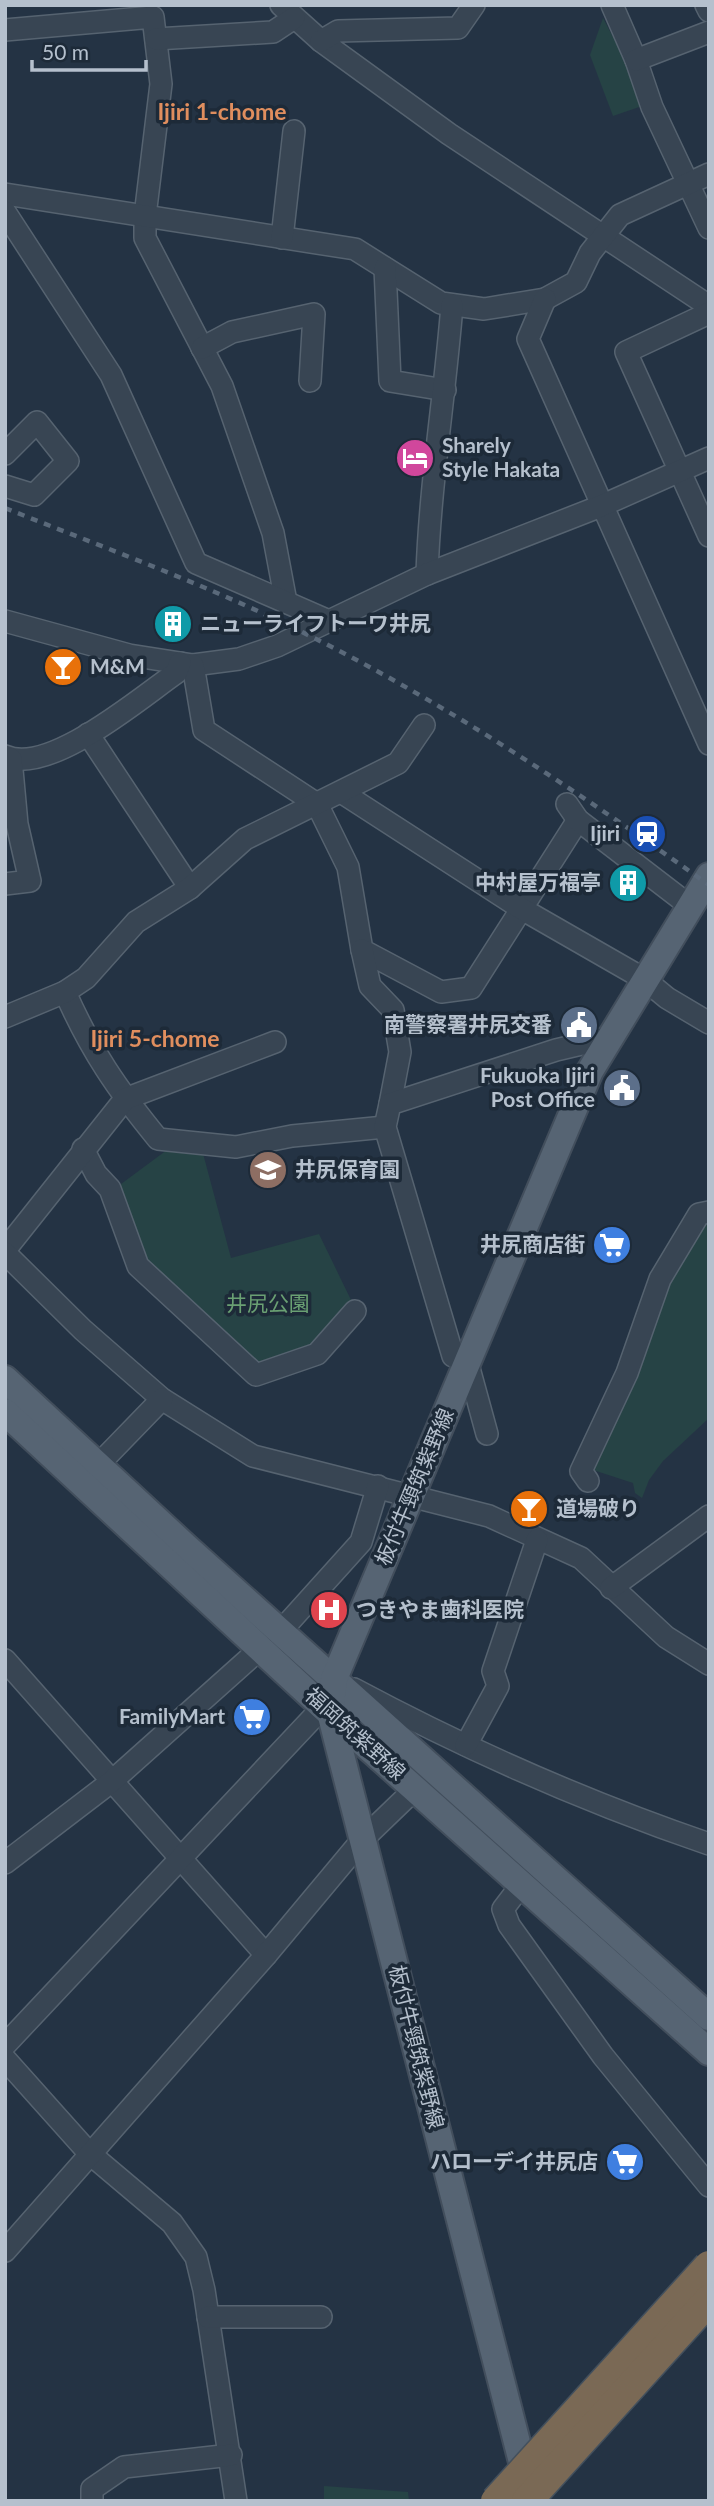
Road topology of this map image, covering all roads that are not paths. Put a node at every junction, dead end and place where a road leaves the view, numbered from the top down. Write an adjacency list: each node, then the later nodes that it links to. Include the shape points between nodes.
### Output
1 (474, 5): 10 (street, via 458,28 338,31)
2 (612, 5): 11 (street)
3 (706, 5): 6 (street)
4 (152, 11): 7 (street); 9 (street)
5 (287, 11): 9 (street, via 273,32); 10 (street)
6 (709, 12)
7 (5, 30)
8 (709, 32): 11 (street)
9 (156, 39): 17 (street, via 161,84)
10 (321, 41): 19 (street)
11 (636, 60): 14 (street, via 652,107)
12 (294, 131): 20 (street)
13 (709, 174): 14 (street)
14 (688, 183): 18 (street); 19 (street, via 620,215)
15 (5, 194): 17 (street)
16 (5, 212): 36 (street, via 111,375 196,563)
17 (145, 216): 20 (street); 26 (street, via 145,239)
18 (709, 228)
19 (602, 237): 22 (street, via 576,282); 24 (street)
20 (282, 238): 21 (street, via 355,249)
21 (385, 268): 23 (street, via 441,303); 28 (street, via 390,381)
22 (545, 299): 23 (street, via 484,309); 33 (street, via 528,339)
23 (452, 305): 28 (street)
24 (709, 306)
25 (709, 313): 31 (street, via 626,352)
26 (202, 348): 27 (street, via 232,332 314,314); 36 (street, via 222,386 273,533)
27 (310, 381)
28 (445, 390): 35 (street, via 429,508)
29 (5, 454): 32 (street, via 37,422 68,461 34,495)
30 (709, 458): 31 (street)
31 (678, 472): 33 (street); 34 (street)
32 (5, 486)
33 (601, 506): 35 (street); 42 (street)
34 (709, 536)
35 (427, 575): 38 (street)
36 (286, 602): 38 (street)
37 (5, 621): 39 (street, via 129,655)
38 (329, 621): 39 (street, via 239,659)
39 (186, 664): 41 (street); 45 (street, via 204,730)
40 (424, 724): 44 (street, via 398,763)
41 (88, 734): 43 (street, via 42,757); 47 (street)
42 (709, 744)
43 (8, 757): 46 (street, via 30,881)
44 (341, 792): 45 (street); 49 (street)
45 (317, 804): 47 (street, via 245,839); 50 (street, via 348,867)
46 (5, 884)
47 (190, 888): 52 (street, via 136,922 86,978)
48 (702, 892): 49 (street, via 573,812); 51 (main road, 板付牛頸筑紫野線)
49 (522, 909): 50 (street, via 471,988 457,992 441,992); 51 (street)
50 (362, 950): 58 (street, via 370,986 393,1010 397,1031 400,1052)
51 (644, 979): 54 (street); 55 (main road, 板付牛頸筑紫野線)
52 (65, 992): 53 (street); 57 (street, via 89,1046)
53 (5, 1017)
54 (709, 1023)
55 (607, 1038): 58 (street); 64 (main road, 板付牛頸筑紫野線)
56 (275, 1042): 57 (street)
57 (125, 1099): 59 (street, via 158,1139 236,1147 303,1134); 60 (street)
58 (390, 1104): 59 (street)
59 (385, 1127): 64 (street, via 453,1356)
60 (83, 1149): 62 (street); 63 (street, via 110,1189 138,1266 256,1375 317,1354)
61 (709, 1212): 70 (street, via 699,1214 660,1279 628,1373 581,1471)
62 (5, 1251): 66 (street, via 83,1330)
63 (355, 1311)
64 (467, 1361): 68 (street); 72 (main road, 板付牛頸筑紫野線)
65 (5, 1379): 69 (main road, 福岡筑紫野線)
66 (162, 1399): 69 (street); 71 (street, via 253,1456)
67 (5, 1412): 76 (main road, 福岡筑紫野線)
68 (487, 1434)
69 (98, 1465): 76 (main road, 福岡筑紫野線)
70 (588, 1481)
71 (378, 1486): 72 (street); 76 (street, via 361,1542)
72 (412, 1494): 74 (street, via 489,1516); 79 (main road, 板付牛頸筑紫野線)
73 (709, 1516): 75 (street)
74 (537, 1539): 75 (street, via 581,1558); 81 (street, via 493,1671 498,1686)
75 (611, 1588): 77 (street, via 666,1637)
76 (271, 1640): 79 (main road, 福岡筑紫野線); 80 (main road, 福岡筑紫野線); 82 (street)
77 (709, 1664)
78 (7, 1665): 82 (street)
79 (334, 1679): 80 (main road, 板付牛頸筑紫野線); 81 (street); 90 (main road, 福岡筑紫野線)
80 (327, 1710): 83 (main road, 福岡筑紫野線); 84 (main road, 板付牛頸筑紫野線); 86 (street)
81 (466, 1745): 85 (street, via 570,1793)
82 (111, 1782): 86 (street); 87 (street)
83 (416, 1788): 84 (street); 88 (main road, 福岡筑紫野線)
84 (362, 1840): 89 (street); 106 (main road, 板付牛頸筑紫野線, via 522,2462)
85 (709, 1844)
86 (180, 1858): 89 (street); 91 (street)
87 (5, 1863)
88 (522, 1884): 92 (main road, 福岡筑紫野線); 95 (street, via 503,1909 509,1925 603,2056)
89 (265, 1955): 94 (street)
90 (709, 2017)
91 (5, 2045)
92 (709, 2052)
93 (5, 2059): 94 (street)
94 (89, 2153): 96 (street); 99 (street, via 172,2223 196,2257)
95 (709, 2186)
96 (5, 2251)
97 (709, 2266): 104 (highway, bridge)
98 (709, 2300): 105 (highway, bridge)
99 (208, 2317): 100 (street); 101 (street)
100 (321, 2317)
101 (231, 2455): 102 (street, via 124,2468 92,2489); 103 (street)
102 (92, 2501)
103 (236, 2501)
104 (496, 2501)
105 (527, 2501)
106 (536, 2501)

